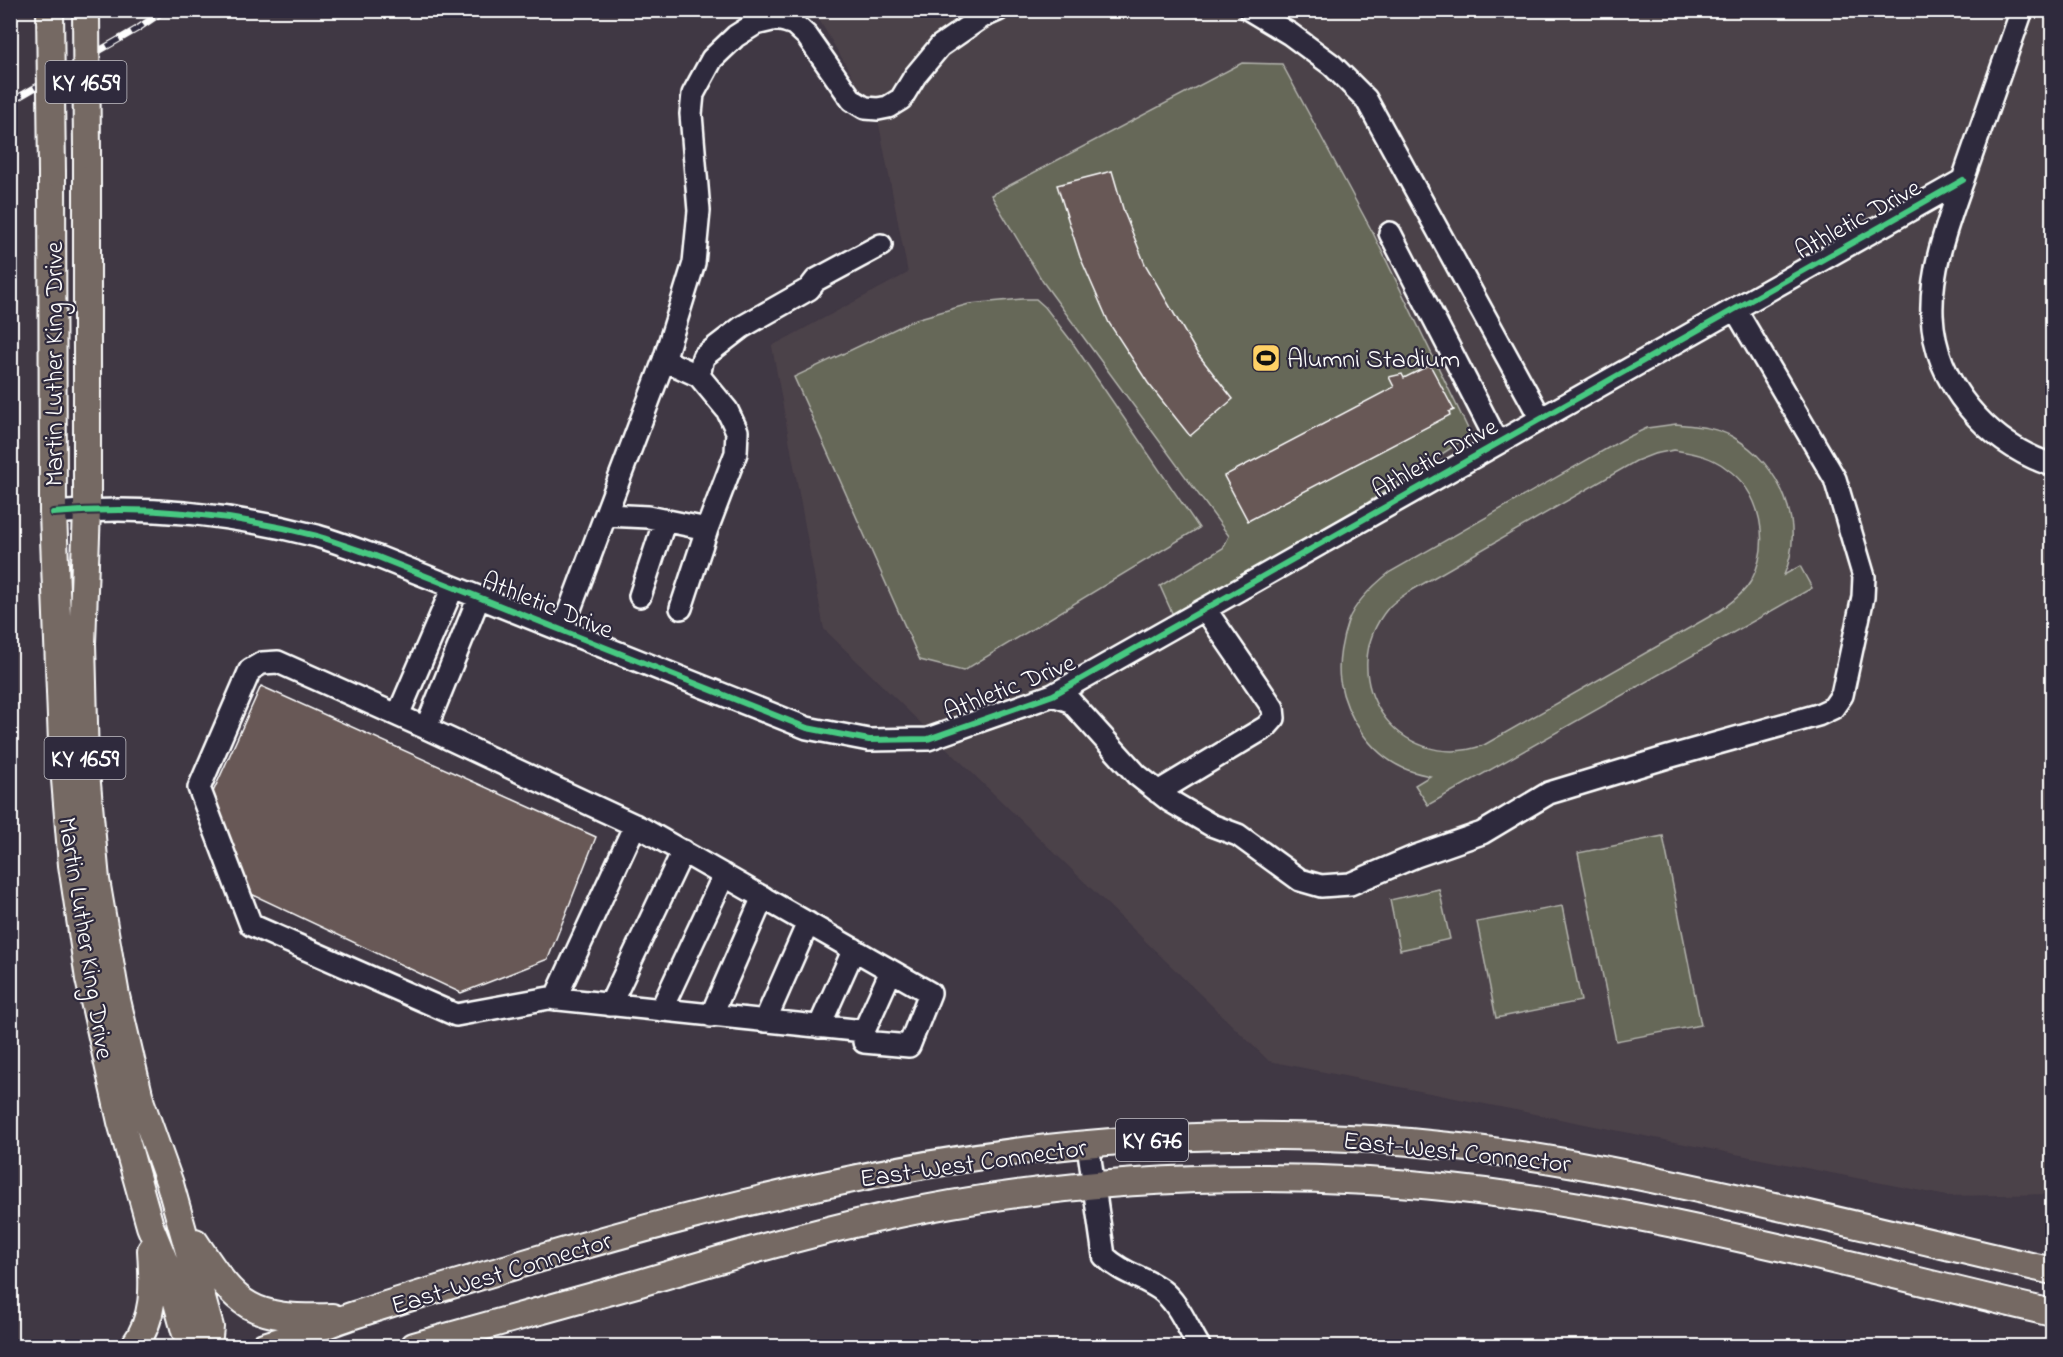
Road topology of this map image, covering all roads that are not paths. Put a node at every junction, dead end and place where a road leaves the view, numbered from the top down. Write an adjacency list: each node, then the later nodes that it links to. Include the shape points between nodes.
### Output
1 (50, 10): 16 (main road, Martin Luther King Drive / KY 1659, bridge)
2 (86, 10): 15 (main road, Martin Luther King Drive / KY 1659, bridge)
3 (998, 10): 10 (street, via 940,46 901,99 878,109 852,100 807,36 785,21 755,24 712,59 693,94 699,211 694,263)
4 (1250, 10): 12 (street, via 1332,65 1366,99)
5 (2022, 10): 6 (street)
6 (1963, 180): 9 (street, Athletic Drive); 14 (street, via 1936,270 1932,315 1939,353 1954,388 1978,418 2008,444)
7 (1390, 233): 13 (street)
8 (881, 245): 11 (street, via 742,327 703,357)
9 (1735, 309): 12 (street, Athletic Drive); 29 (street, via 1835,479 1864,577 1842,695 1833,708 1548,793 1482,833 1350,884 1321,886 1300,880 1238,835 1211,825)
10 (664, 360): 11 (street); 17 (street)
11 (699, 376): 19 (street, via 727,410 737,431 736,453)
12 (1541, 419): 13 (street, Athletic Drive)
13 (1498, 443): 24 (street, Athletic Drive)
14 (2052, 465)
15 (87, 510): 16 (street, Athletic Drive); 20 (street, Athletic Drive, via 182,513 245,520 319,537); 46 (main road, Martin Luther King Drive / KY 1659, via 82,703 96,880 116,996 141,1103)
16 (53, 513): 47 (main road, Martin Luther King Drive / KY 1659, via 63,763 72,866 110,1079)
17 (606, 515): 18 (street); 25 (street)
18 (665, 520): 19 (street); 21 (street)
19 (707, 529): 23 (street)
20 (453, 587): 22 (street, Athletic Drive); 27 (street)
21 (640, 596)
22 (479, 597): 25 (street, Athletic Drive); 28 (street)
23 (681, 608)
24 (1205, 609): 26 (street, Athletic Drive); 29 (street, via 1273,708 1274,718 1266,728)
25 (562, 630): 26 (street, Athletic Drive, via 807,728 869,740 928,739)
26 (1053, 695): 29 (street, via 1071,701 1137,775)
27 (398, 715): 28 (street); 37 (street, via 278,662 262,663 250,670 200,788 251,925 456,1015)
28 (426, 728): 30 (street)
29 (1158, 792)
30 (635, 825): 31 (street); 37 (street)
31 (683, 851): 32 (street); 38 (street)
32 (723, 875): 33 (street); 39 (street)
33 (764, 897): 34 (street); 40 (street)
34 (808, 923): 35 (street); 41 (street)
35 (854, 949): 36 (street); 42 (street)
36 (891, 971): 43 (street); 43 (street, via 930,993 909,1046 864,1042)
37 (555, 999): 38 (street)
38 (610, 1005): 39 (street)
39 (661, 1010): 40 (street)
40 (711, 1016): 41 (street)
41 (765, 1021): 42 (street)
42 (819, 1027): 43 (street)
43 (864, 1031)
44 (1088, 1145): 45 (street); 48 (main road, East-West Connector / KY 676, via 1197,1138 1327,1138 1456,1146 1648,1178); 50 (main road, East-West Connector / KY 676, via 950,1162 797,1191 610,1239)
45 (1093, 1186): 49 (main road, East-West Connector / KY 676, via 1307,1178 1502,1194 1634,1216); 55 (main road, East-West Connector / KY 676, via 944,1206 832,1229); 56 (street, via 1104,1256 1116,1268 1160,1290 1176,1306)
46 (181, 1221): 50 (main road, via 219,1278 249,1306 292,1317); 53 (main road, Martin Luther King Drive / KY 1659, via 210,1327)
47 (150, 1226): 51 (main road, via 152,1305); 52 (main road, Martin Luther King Drive / KY 1659, via 168,1270 185,1331)
48 (2052, 1271)
49 (2052, 1313)
50 (350, 1316): 54 (main road, East-West Connector / KY 676)
51 (134, 1347)
52 (195, 1347)
53 (208, 1347)
54 (264, 1347)
55 (414, 1347)
56 (1199, 1347)

